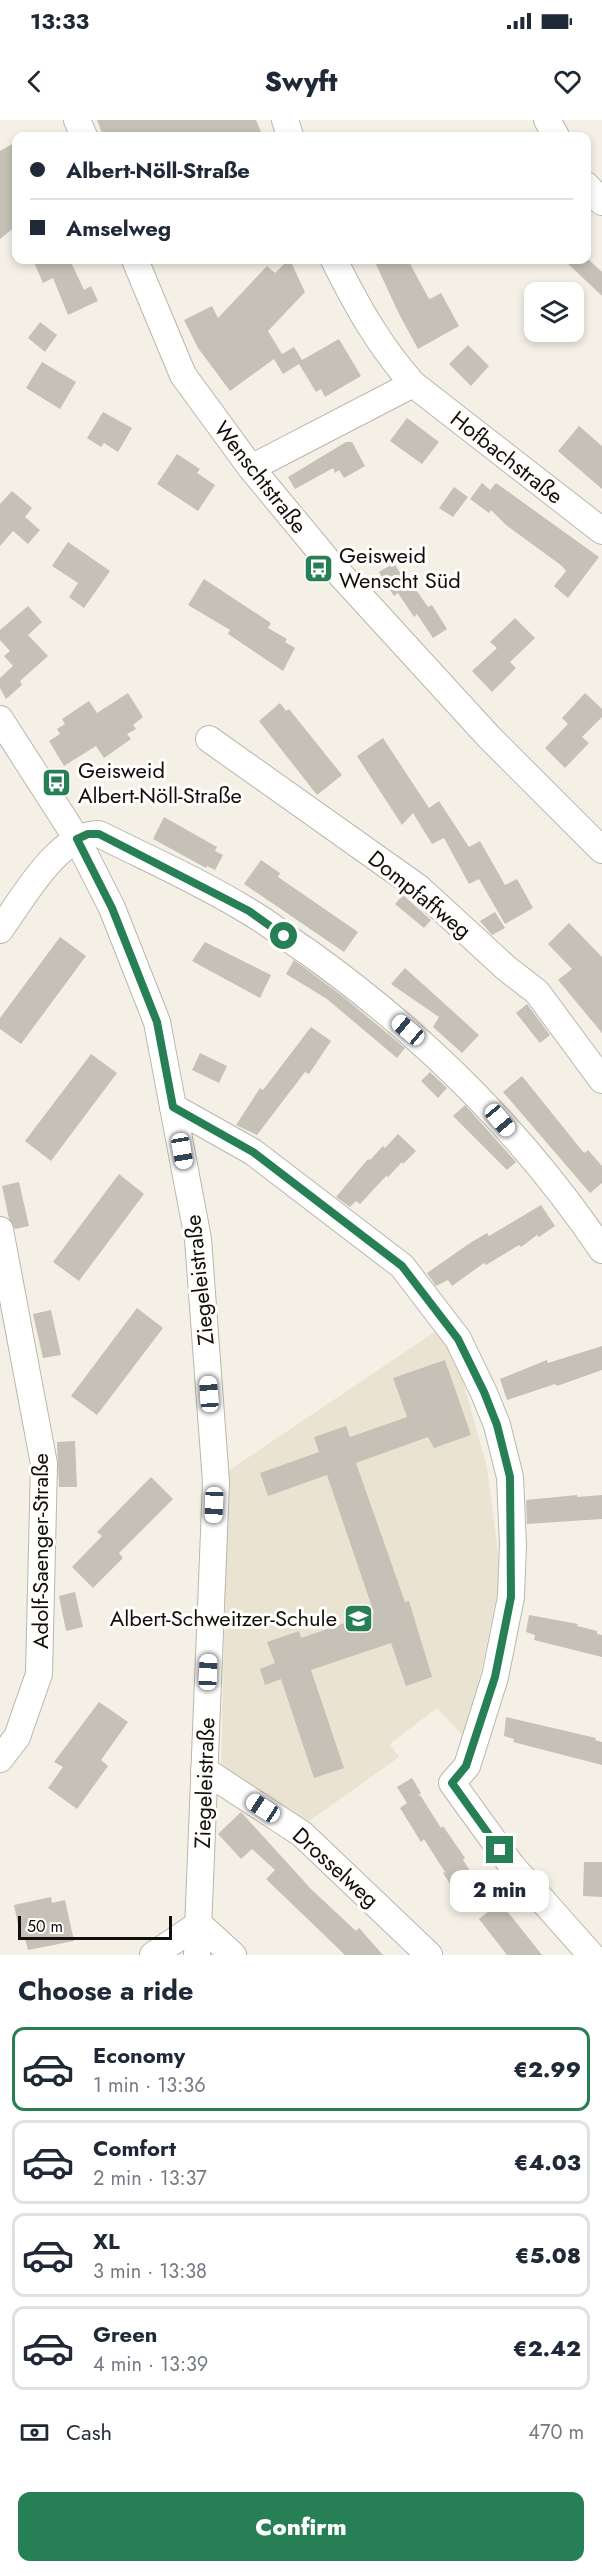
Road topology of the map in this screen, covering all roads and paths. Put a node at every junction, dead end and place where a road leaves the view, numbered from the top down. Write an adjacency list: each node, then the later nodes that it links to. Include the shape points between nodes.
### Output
1 (591, 190): 2 (street)
2 (602, 202)
3 (137, 264): 6 (street, Wenschtstraße, via 183,375)
4 (336, 264): 5 (street, Hofbachstraße, via 360,314)
5 (413, 384): 6 (street); 7 (street, Hofbachstraße)
6 (251, 468): 11 (street, Wenschtstraße, via 328,561 473,720)
7 (602, 531)
8 (0, 719): 10 (street, Ziegeleistraße)
9 (209, 739): 13 (street, Dompfaffweg, via 419,888 537,992)
10 (77, 839): 12 (street, via 58,853); 14 (street, Ziegeleistraße, via 112,908 157,1022); 16 (street, via 99,834 249,911 355,986 426,1045 488,1106)
11 (602, 850)
12 (0, 930)
13 (602, 1080)
14 (173, 1107): 18 (street, Ziegeleistraße, via 198,1239 216,1482); 24 (street, via 253,1152 402,1266 458,1339 497,1425 510,1477 511,1597 495,1677 466,1766 452,1783 512,1866)
15 (0, 1230): 17 (street, Adolf-Saenger-Straße, via 44,1464 39,1674 17,1737)
16 (602, 1250)
17 (0, 1759)
18 (204, 1770): 19 (street, Ziegeleistraße); 23 (street, Drosselweg, via 302,1834)
19 (200, 1924): 20 (street); 21 (street, Ziegeleistraße); 22 (street)
20 (153, 1955)
21 (197, 1955)
22 (233, 1955)
23 (429, 1955)
24 (591, 1955)

